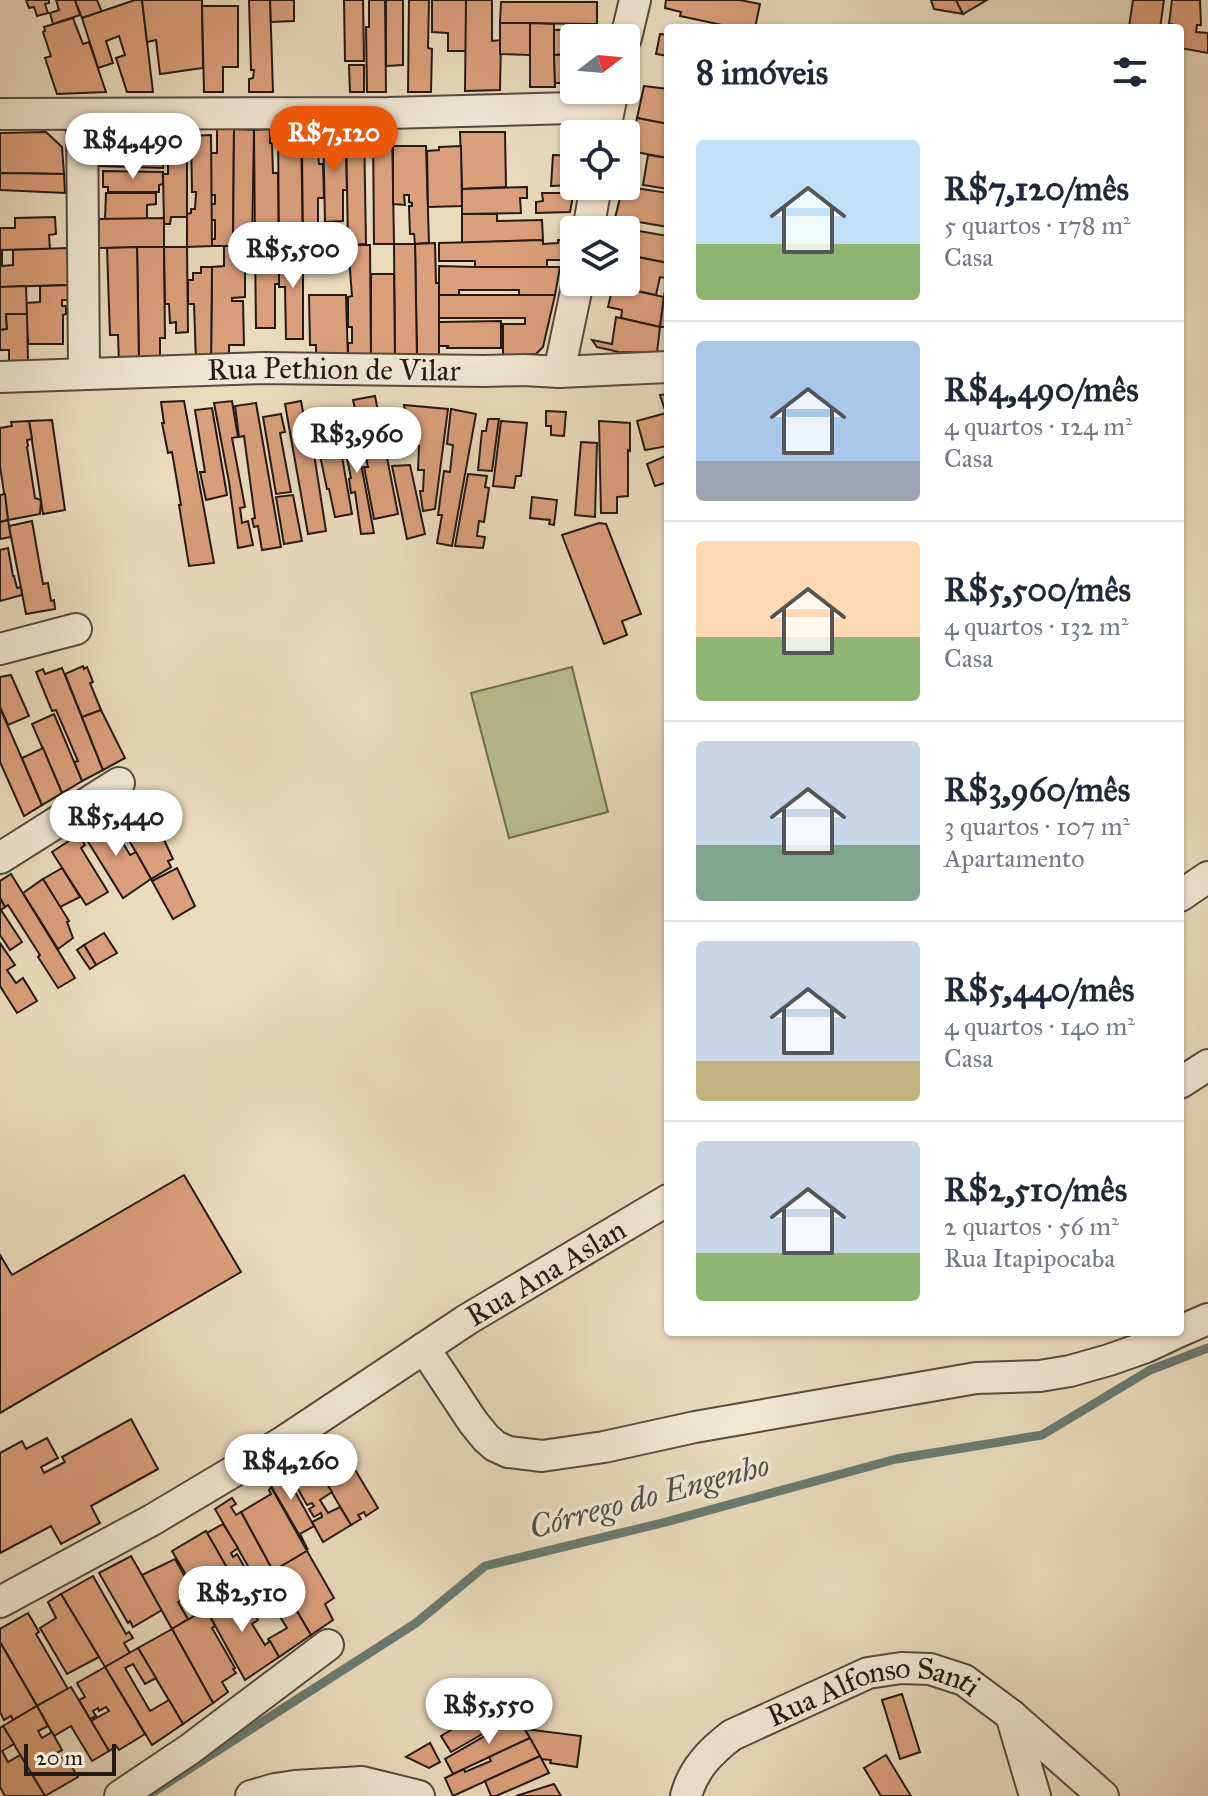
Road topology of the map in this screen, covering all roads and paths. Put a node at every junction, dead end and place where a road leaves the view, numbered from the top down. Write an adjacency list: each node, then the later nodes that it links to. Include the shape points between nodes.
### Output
1 (635, 0): 2 (street)
2 (629, 24)
3 (609, 110): 5 (street)
4 (0, 114): 5 (street)
5 (82, 115): 9 (street)
6 (575, 296): 8 (street)
7 (664, 367): 8 (street, Rua Pethion de Vilar)
8 (559, 372): 9 (street, Rua Pethion de Vilar, via 263,368)
9 (84, 373): 10 (street, Rua Pethion de Vilar)
10 (0, 377)
11 (76, 629): 12 (street)
12 (0, 649)
13 (119, 783): 14 (street)
14 (0, 858)
15 (1208, 877): 16 (street)
16 (1184, 893)
17 (1208, 1065): 18 (street)
18 (1184, 1080)
19 (664, 1202): 23 (street, Rua Ana Aslan)
20 (1208, 1319): 21 (street)
21 (1184, 1330)
22 (1170, 1336): 23 (street, via 1070,1371 976,1378 542,1456 508,1452 486,1438)
23 (424, 1348): 24 (street, Rua Ana Aslan, via 283,1442)
24 (0, 1602)
25 (328, 1645): 27 (street)
26 (1011, 1715): 30 (street, Rua Alfonso Santi, via 964,1680 930,1669 868,1673 732,1735 698,1767); 31 (street); 32 (street, Rua Alfonso Santi)
27 (120, 1796)
28 (251, 1796): 29 (street, via 295,1786 362,1782)
29 (419, 1796)
30 (686, 1796)
31 (1035, 1796)
32 (1103, 1796)

